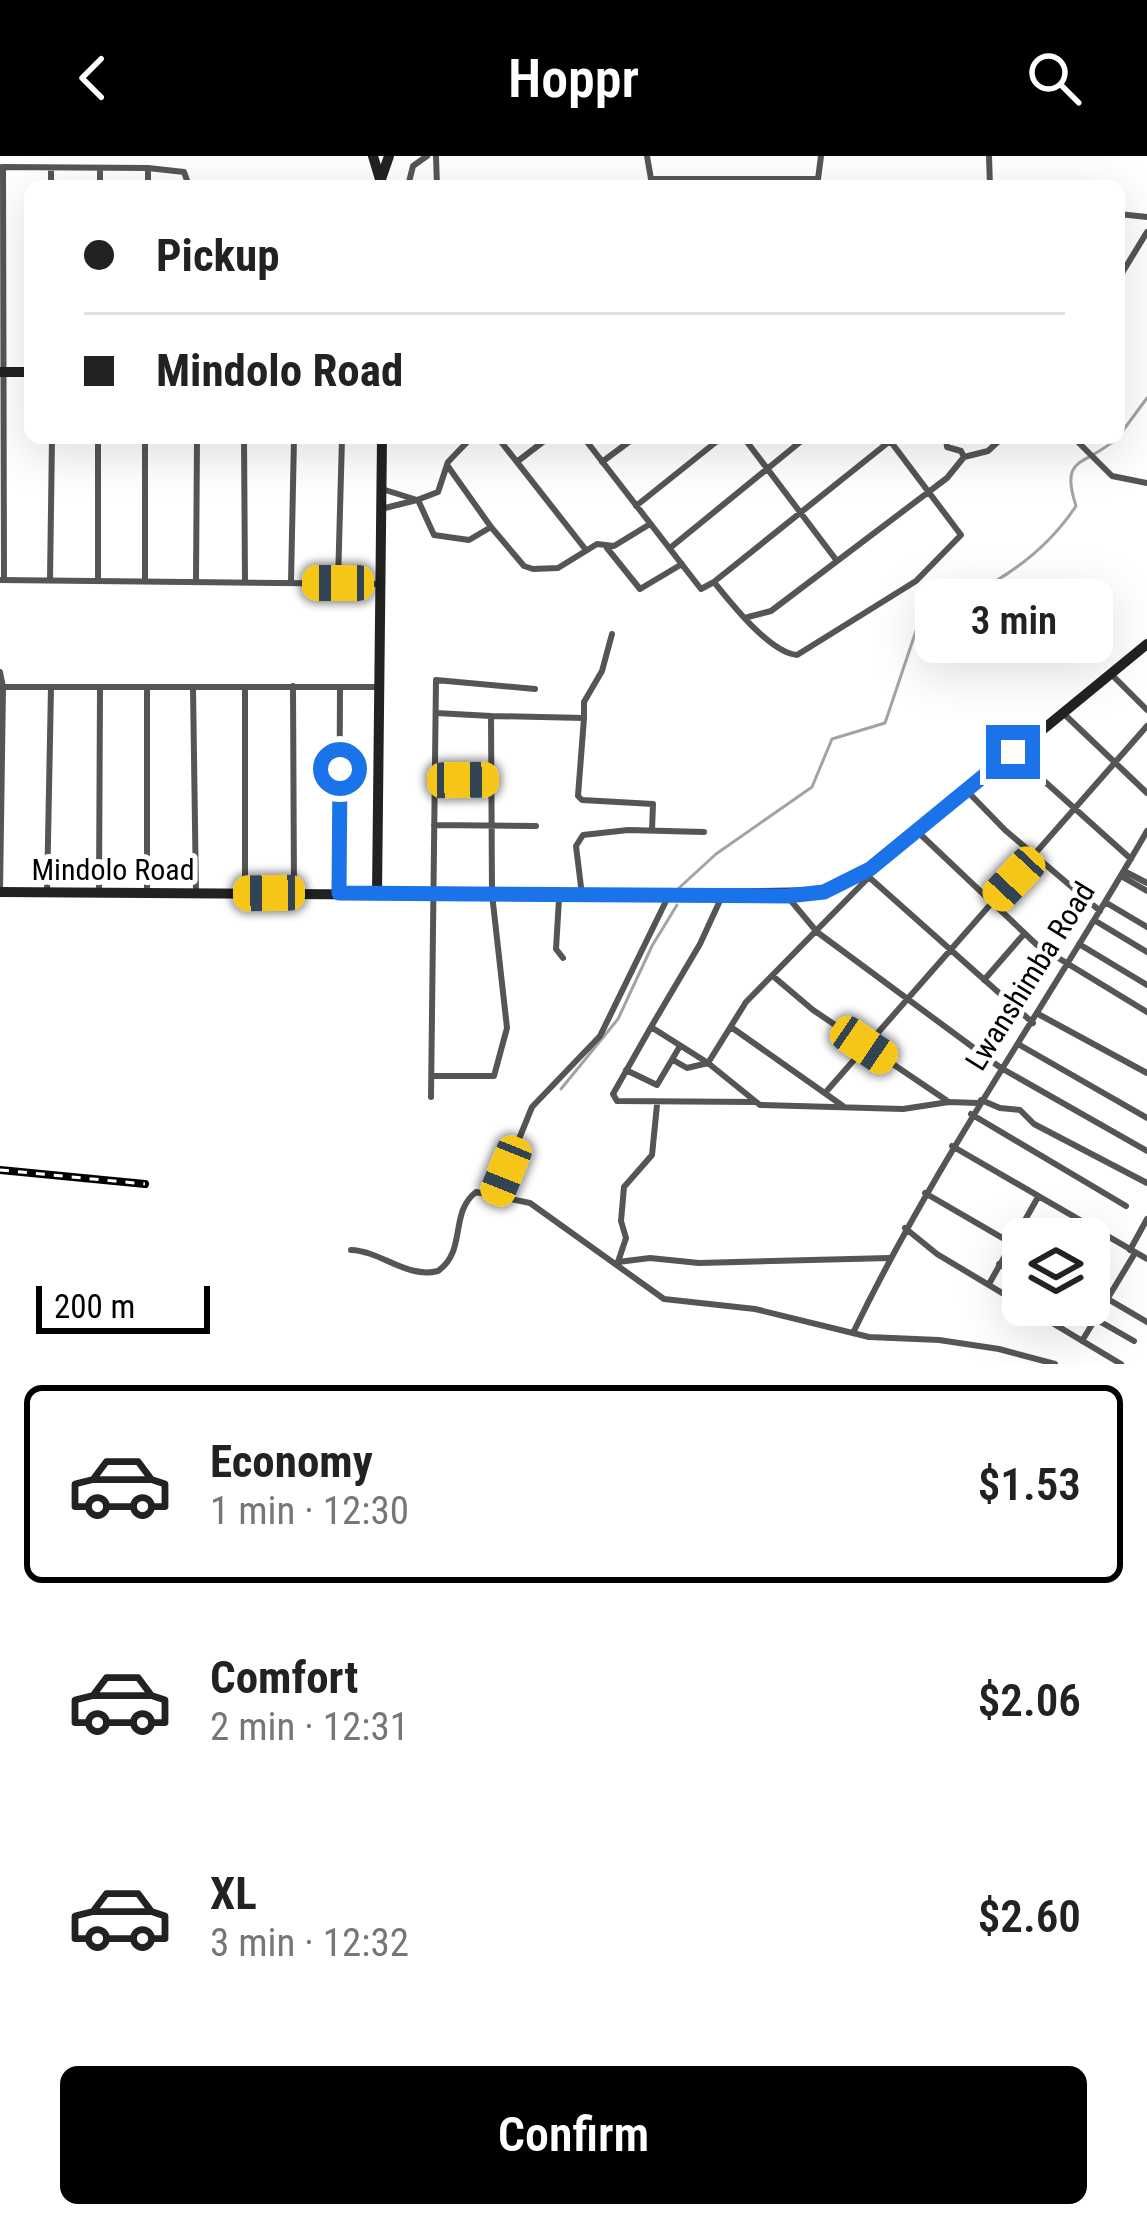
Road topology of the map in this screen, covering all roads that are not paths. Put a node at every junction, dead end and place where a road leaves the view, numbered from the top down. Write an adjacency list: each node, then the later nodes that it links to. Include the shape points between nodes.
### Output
1 (427, 156): 10 (street)
2 (2, 167): 3 (street); 13 (street)
3 (51, 168): 5 (street); 6 (street)
4 (148, 168): 5 (street); 8 (street); 9 (street, via 184,172)
5 (100, 169): 7 (street)
6 (51, 180)
7 (100, 180)
8 (148, 180)
9 (187, 180)
10 (410, 180)
11 (1147, 232): 12 (street)
12 (1125, 268)
13 (2, 372): 54 (street)
14 (52, 444): 55 (street)
15 (98, 444): 56 (street)
16 (145, 444): 57 (street)
17 (197, 444): 58 (street)
18 (244, 444): 59 (street)
19 (294, 444): 60 (street)
20 (342, 444): 62 (street)
21 (382, 444): 41 (street)
22 (466, 444): 38 (street)
23 (504, 444): 36 (street)
24 (540, 444): 36 (street)
25 (588, 444): 37 (street)
26 (626, 444): 37 (street)
27 (714, 444): 44 (street)
28 (749, 444): 39 (street)
29 (797, 444): 39 (street)
30 (883, 444): 46 (street)
31 (893, 444): 42 (street)
32 (947, 444): 35 (street)
33 (996, 444): 35 (street)
34 (1080, 444): 40 (street, via 1112,476)
35 (964, 457): 42 (street)
36 (518, 461): 51 (street)
37 (602, 462): 44 (street)
38 (447, 465): 43 (street, via 442,489); 48 (street)
39 (768, 467): 46 (street); 50 (street)
40 (1147, 483)
41 (382, 489): 43 (street); 45 (street)
42 (929, 491): 52 (street); 64 (street, via 961,535 885,602 797,655)
43 (418, 500): 45 (street); 48 (street, via 434,535 469,540)
44 (636, 506): 47 (street)
45 (381, 509): 63 (street)
46 (800, 510): 52 (street); 61 (street)
47 (650, 524): 49 (street); 50 (street)
48 (491, 527): 51 (street, via 533,569 558,568)
49 (607, 548): 51 (street); 53 (street, via 640,589)
50 (670, 548): 53 (street)
51 (586, 550)
52 (837, 561): 64 (street, via 771,611)
53 (682, 564): 61 (street, via 701,589)
54 (2, 580): 55 (street)
55 (50, 580): 56 (street)
56 (98, 580): 57 (street)
57 (145, 580): 58 (street)
58 (196, 580): 59 (street)
59 (245, 581): 60 (street)
60 (291, 582): 62 (street)
61 (714, 582): 64 (street)
62 (338, 583): 63 (street)
63 (381, 584): 75 (street)
64 (745, 616)
65 (612, 634): 83 (street)
66 (1147, 644): 68 (street, Mindolo Road)
67 (0, 671): 71 (street)
68 (1112, 674): 79 (street); 80 (street, Mindolo Road)
69 (245, 686): 70 (street); 77 (street); 110 (street)
70 (293, 686): 74 (street); 108 (street)
71 (2, 687): 72 (street); 105 (street)
72 (51, 687): 76 (street); 106 (street)
73 (147, 687): 76 (street); 77 (street); 104 (street)
74 (340, 687): 75 (street); 111 (street)
75 (379, 687): 114 (street)
76 (100, 688): 107 (street)
77 (194, 688): 109 (street)
78 (535, 689): 81 (street, via 437,678)
79 (1147, 710)
80 (1062, 712): 85 (street, Mindolo Road); 86 (street)
81 (436, 713): 82 (street); 88 (street)
82 (491, 716): 83 (street); 87 (street)
83 (584, 718): 95 (street, via 578,796 653,804)
84 (1147, 726): 86 (street)
85 (1013, 752): 89 (street, Mindolo Road); 91 (street)
86 (1115, 764): 90 (street); 91 (street)
87 (491, 779): 88 (street); 93 (street)
88 (435, 780): 92 (street)
89 (968, 791): 98 (street, Mindolo Road); 99 (street)
90 (1147, 793)
91 (1073, 808): 99 (street); 100 (street)
92 (434, 824): 93 (street); 112 (street)
93 (493, 825): 94 (street); 113 (street)
94 (536, 826)
95 (652, 830): 97 (street); 118 (street, via 583,835 576,846)
96 (1147, 831): 100 (street, Lwanshimba Road)
97 (704, 832)
98 (917, 832): 101 (street, Mindolo Road); 120 (street)
99 (1036, 857): 120 (street); 122 (street)
100 (1131, 859): 102 (street, Lwanshimba Road)
101 (870, 873): 119 (street, Mindolo Road, via 824,892); 125 (street); 128 (street)
102 (1122, 873): 103 (street); 121 (street, Lwanshimba Road)
103 (1147, 887)
104 (147, 891): 107 (street, Mindolo Road); 109 (street, Mindolo Road)
105 (0, 892): 106 (street, Mindolo Road)
106 (47, 892): 107 (street, Mindolo Road)
107 (99, 892)
108 (293, 892): 110 (street, Mindolo Road); 111 (street, Mindolo Road)
109 (196, 893): 110 (street, Mindolo Road)
110 (245, 893)
111 (339, 893): 114 (street, Mindolo Road)
112 (434, 893): 113 (street, Mindolo Road); 114 (street, Mindolo Road); 149 (street)
113 (493, 893): 117 (street, Mindolo Road); 149 (street, via 507,1028 497,1073)
114 (377, 894)
115 (669, 894): 116 (street, Mindolo Road); 118 (street, Mindolo Road); 162 (street, via 600,1036 532,1107)
116 (723, 894): 119 (street, Mindolo Road); 139 (street)
117 (559, 895): 118 (street, Mindolo Road); 130 (street, via 556,949)
118 (582, 896)
119 (787, 896): 125 (street)
120 (993, 902): 126 (street); 128 (street)
121 (1105, 902): 122 (street, Lwanshimba Road); 124 (street)
122 (1100, 911): 123 (street, Lwanshimba Road)
123 (1094, 920): 127 (street, Lwanshimba Road); 129 (street)
124 (1147, 927)
125 (817, 932): 132 (street); 135 (street)
126 (1024, 934): 131 (street); 133 (street)
127 (1079, 944): 131 (street, Lwanshimba Road); 134 (street)
128 (950, 949): 133 (street); 135 (street)
129 (1147, 952)
130 (563, 958)
131 (1066, 965): 136 (street); 137 (street, Lwanshimba Road)
132 (774, 977): 140 (street); 142 (street)
133 (984, 980): 138 (street)
134 (1147, 985)
135 (906, 997): 142 (street); 146 (street)
136 (1147, 1012)
137 (1038, 1014): 138 (street, Lwanshimba Road); 148 (street)
138 (1033, 1023): 141 (street, Lwanshimba Road)
139 (650, 1027): 143 (street); 147 (street)
140 (731, 1027): 145 (street); 150 (street)
141 (1018, 1044): 146 (street, Lwanshimba Road); 158 (street)
142 (864, 1045): 150 (street); 154 (street)
143 (681, 1046): 144 (street); 145 (street)
144 (673, 1060): 145 (street, via 687,1068); 147 (street, via 657,1085)
145 (708, 1063): 153 (street)
146 (1001, 1068): 152 (street, Lwanshimba Road); 160 (street)
147 (626, 1070): 155 (street, via 614,1099)
148 (1146, 1070)
149 (432, 1076): 151 (street)
150 (825, 1093): 156 (street)
151 (431, 1097)
152 (979, 1101): 154 (street); 157 (street, Lwanshimba Road); 161 (street, via 1020,1110)
153 (755, 1102): 155 (street); 156 (street)
154 (949, 1102): 156 (street)
155 (657, 1103): 177 (street, via 652,1155 625,1187 626,1238)
156 (845, 1108)
157 (971, 1114): 159 (street, Lwanshimba Road); 165 (street)
158 (1147, 1118)
159 (952, 1145): 163 (street, Lwanshimba Road); 164 (street)
160 (1147, 1151)
161 (1147, 1183)
162 (497, 1193): 172 (street, via 467,1199 455,1252 438,1270 419,1272); 177 (street, via 530,1203)
163 (925, 1193): 169 (street, Lwanshimba Road); 170 (street)
164 (1038, 1197): 166 (street); 167 (street)
165 (1126, 1205)
166 (1027, 1218)
167 (1074, 1218)
168 (1147, 1220): 173 (street)
169 (905, 1228): 174 (street, Lwanshimba Road); 180 (street)
170 (1002, 1238)
171 (1110, 1238): 173 (street)
172 (351, 1250)
173 (1132, 1251): 175 (street); 182 (street)
174 (890, 1258): 177 (street); 188 (street, Lwanshimba Road)
175 (1147, 1259)
176 (1002, 1260): 178 (street)
177 (617, 1262): 188 (street, via 667,1300 755,1309)
178 (999, 1264): 179 (street); 180 (street)
179 (1002, 1266)
180 (989, 1284): 181 (street)
181 (1002, 1292)
182 (1110, 1295)
183 (1110, 1300): 184 (street)
184 (1147, 1322)
185 (1055, 1326): 189 (street)
186 (1092, 1326): 189 (street)
187 (1109, 1326): 190 (street)
188 (854, 1334): 191 (street, via 999,1349)
189 (1082, 1341): 192 (street)
190 (1134, 1341)
191 (1055, 1364)
192 (1121, 1364)

